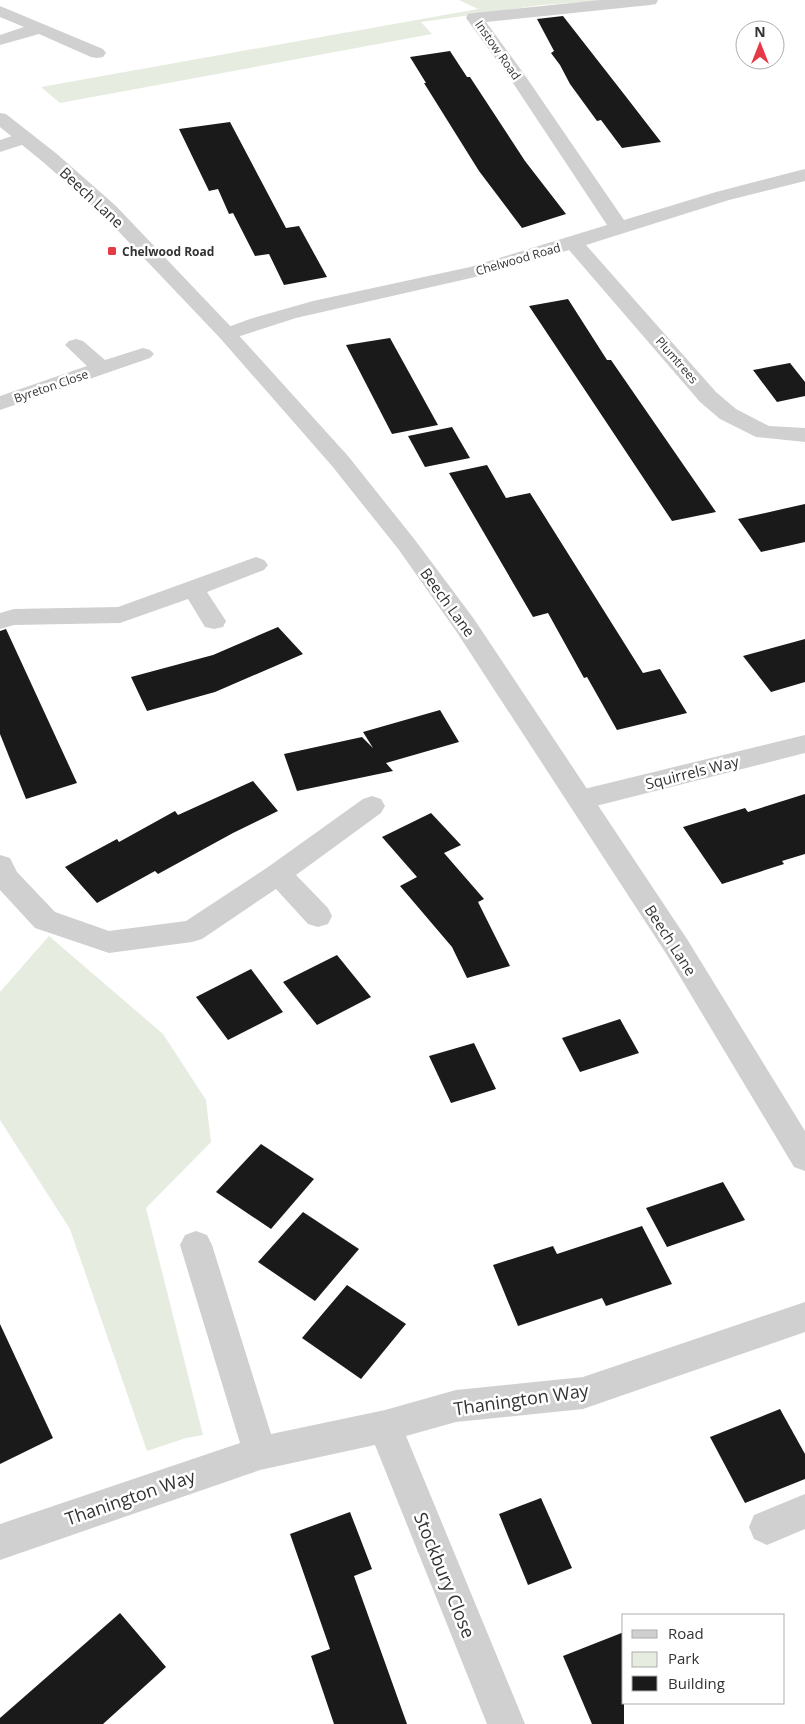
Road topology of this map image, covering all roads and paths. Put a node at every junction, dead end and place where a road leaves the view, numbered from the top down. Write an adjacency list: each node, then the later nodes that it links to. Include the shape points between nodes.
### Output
1 (650, 0): 10 (street, Instow Road, via 474,18)
2 (0, 11): 3 (street)
3 (40, 28): 4 (street); 5 (street)
4 (0, 40)
5 (97, 53)
6 (0, 118): 7 (street, Beech Lane)
7 (24, 138): 8 (street); 12 (street, Beech Lane, via 109,210)
8 (0, 146)
9 (805, 175): 10 (street, Chelwood Road)
10 (619, 228): 11 (street, Chelwood Road)
11 (574, 244): 12 (street, Chelwood Road, via 453,277 290,312); 17 (street, Plumtrees, via 708,397 728,414 764,432)
12 (228, 334): 23 (street, Beech Lane, via 340,462 406,545 465,625)
13 (76, 345): 15 (street, Byreton Close)
14 (143, 354): 15 (street, Byreton Close)
15 (102, 368): 16 (street, Byreton Close)
16 (0, 403)
17 (805, 434)
18 (256, 565): 19 (street)
19 (193, 588): 20 (street); 21 (street, via 120,615 14,617)
20 (214, 621)
21 (0, 622)
22 (805, 744): 23 (street, Squirrels Way)
23 (580, 800): 28 (street, Beech Lane, via 677,947)
24 (372, 806): 26 (street)
25 (0, 865): 26 (street, via 7,879 45,920 110,942 192,932)
26 (278, 874): 27 (street)
27 (318, 916)
28 (805, 1158)
29 (196, 1245): 32 (street)
30 (805, 1318): 31 (street, Thanington Way, via 583,1393 456,1406)
31 (386, 1426): 32 (street, Thanington Way); 36 (street, Stockbury Close)
32 (260, 1453): 35 (street, Thanington Way)
33 (805, 1512): 34 (street)
34 (767, 1527)
35 (0, 1542)
36 (506, 1724)

